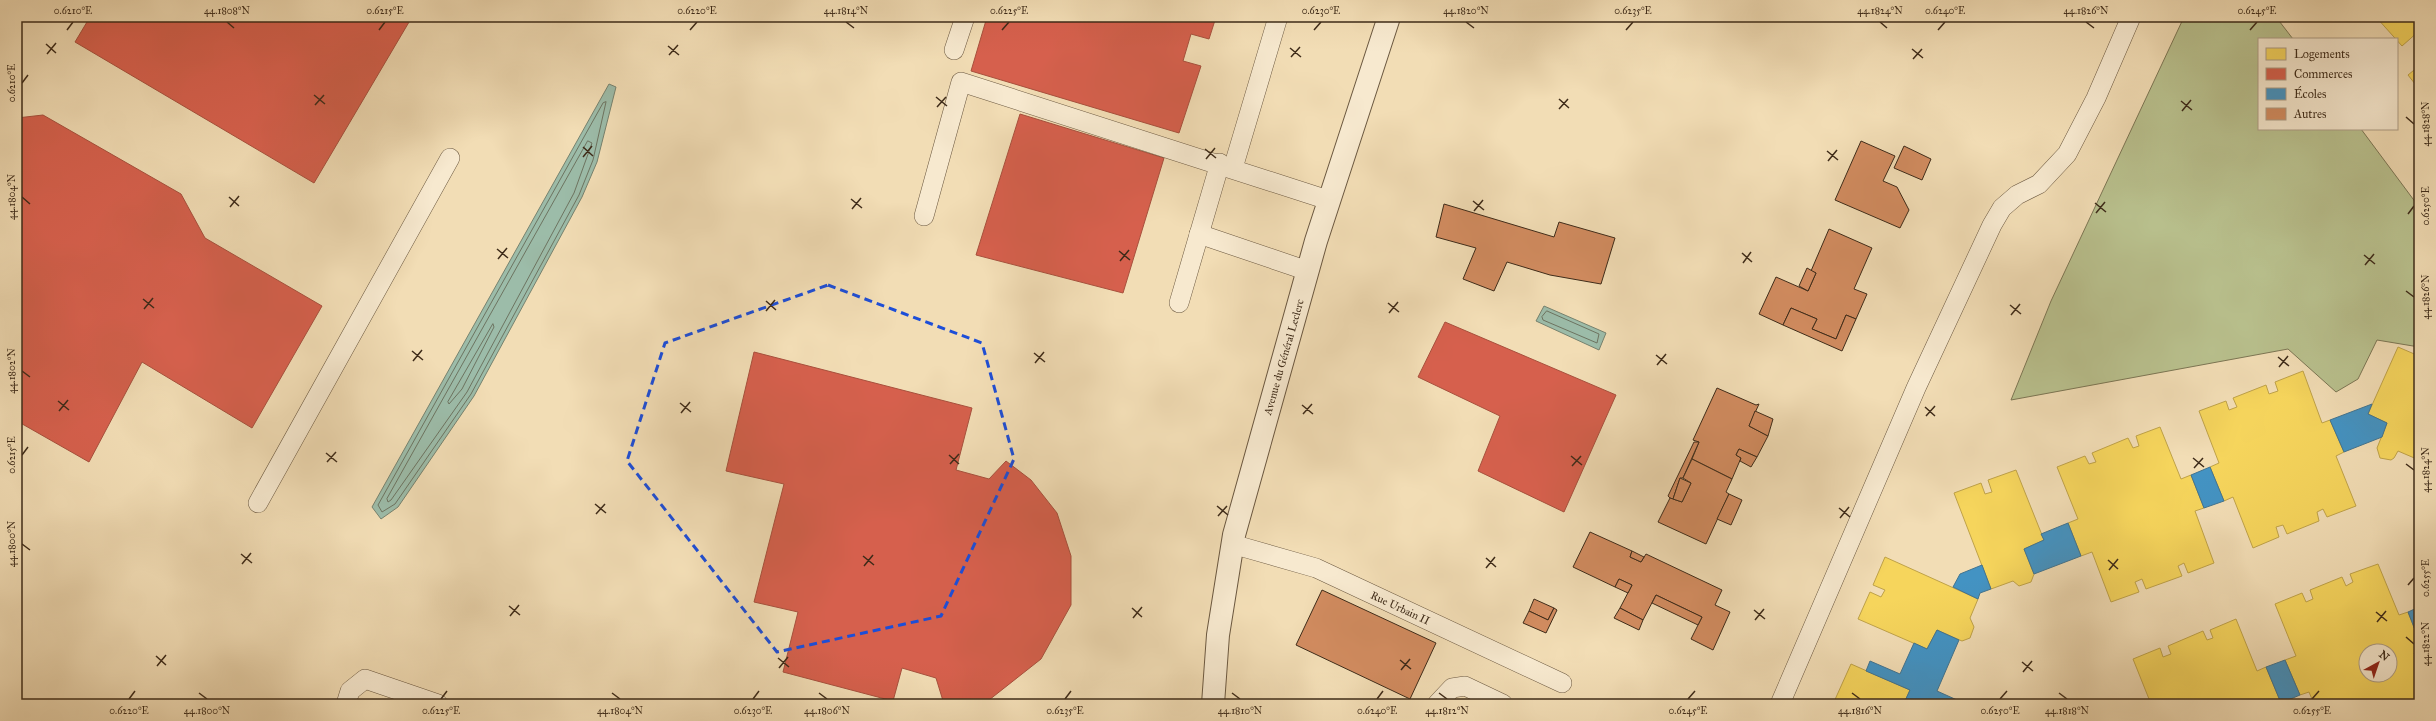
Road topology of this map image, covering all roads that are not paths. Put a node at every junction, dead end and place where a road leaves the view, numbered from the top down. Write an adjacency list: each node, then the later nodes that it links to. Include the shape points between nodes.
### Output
1 (965, 17): 5 (lane)
2 (1278, 17): 7 (lane)
3 (1389, 17): 8 (street, Avenue du Général Leclerc)
4 (2130, 17): 21 (lane, via 2096,98 2067,154 2039,184 2017,195 2002,208 1992,225 1916,388)
5 (954, 50)
6 (450, 158): 13 (lane)
7 (1226, 166): 8 (lane); 9 (lane, via 962,82); 10 (lane)
8 (1328, 200): 11 (street, Avenue du Général Leclerc)
9 (924, 216)
10 (1199, 234): 11 (lane); 12 (lane)
11 (1308, 271): 14 (street, Avenue du Général Leclerc)
12 (1179, 303)
13 (258, 503)
14 (1232, 544): 15 (lane, Rue Urbain II, via 1316,568); 18 (street, Avenue du Général Leclerc, via 1218,635)
15 (1562, 683)
16 (346, 704): 17 (lane, via 350,692 365,680)
17 (438, 704)
18 (1213, 704)
19 (1437, 704): 20 (lane, via 1452,688 1465,686)
20 (1502, 704)
21 (1780, 704)

